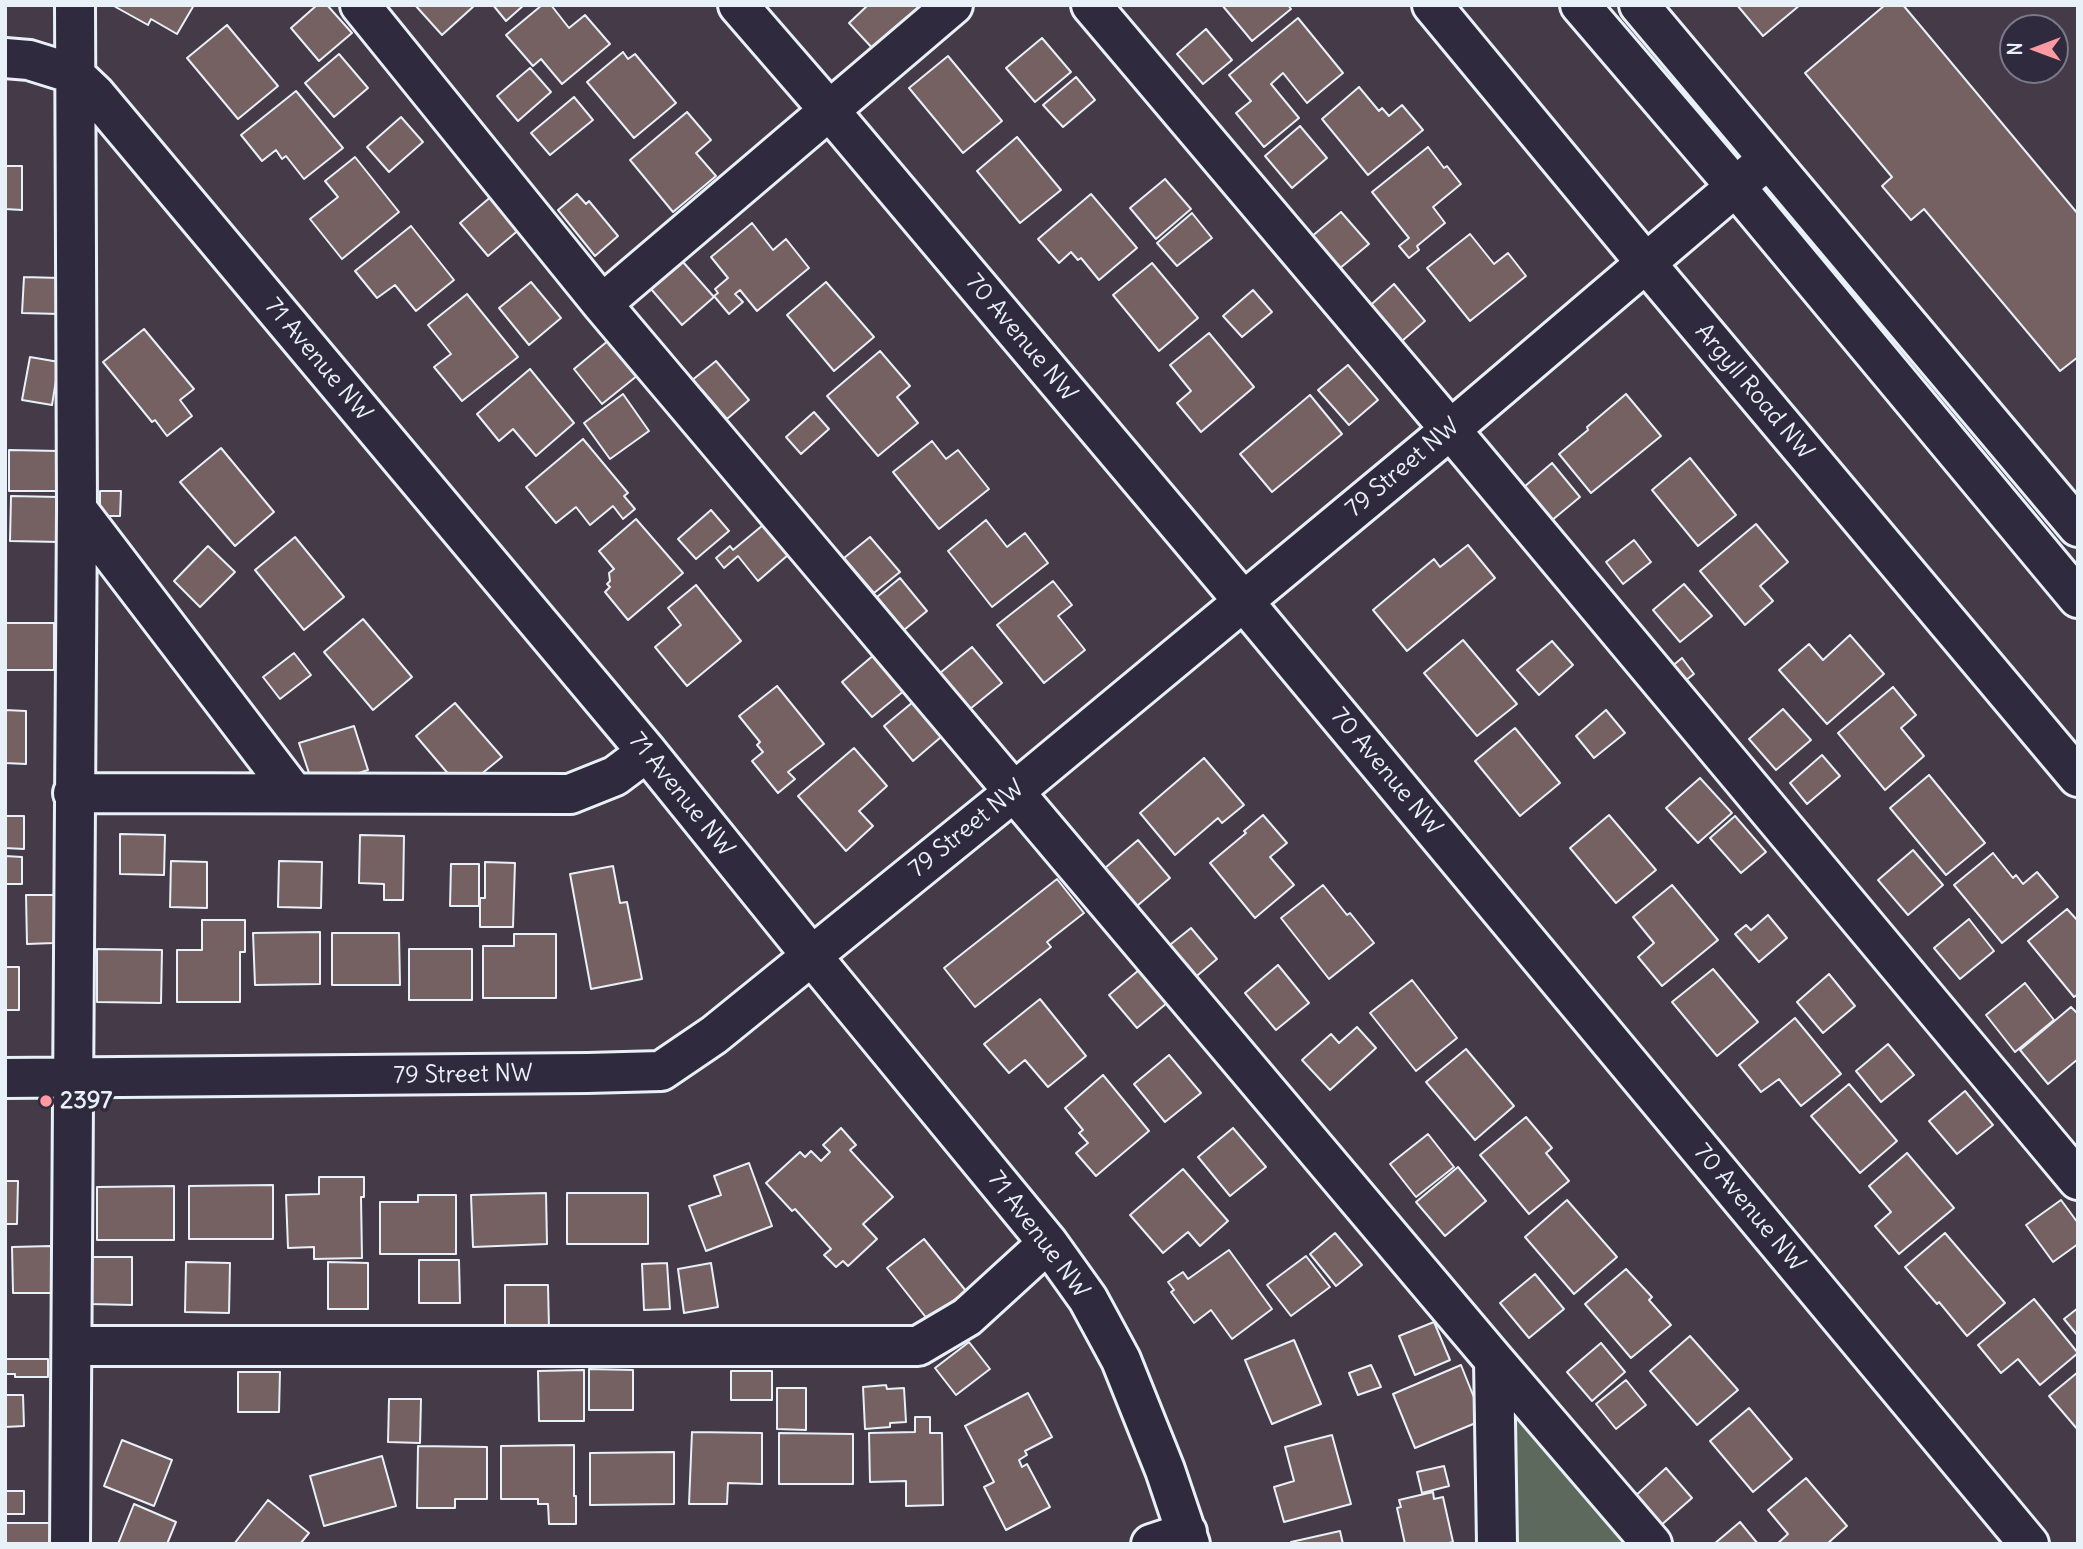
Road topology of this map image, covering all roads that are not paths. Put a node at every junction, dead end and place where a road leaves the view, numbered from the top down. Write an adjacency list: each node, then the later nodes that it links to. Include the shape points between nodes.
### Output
1 (75, 5): 10 (street)
2 (360, 5): 15 (street)
3 (738, 5): 11 (street, 70 Avenue NW)
4 (953, 5): 11 (street)
5 (1091, 5): 16 (street)
6 (1432, 5): 14 (street, Argyll Road NW)
7 (1580, 5): 13 (street)
8 (1639, 5): 12 (street)
9 (5, 58): 10 (street, via 29,60)
10 (84, 84): 17 (street); 21 (street, 71 Avenue NW)
11 (829, 110): 15 (street); 20 (street, 70 Avenue NW)
12 (1768, 159): 13 (street, 79 Street NW); 18 (street)
13 (1735, 186): 14 (street, 79 Street NW); 19 (street)
14 (1645, 262): 16 (street, 79 Street NW); 22 (street, Argyll Road NW)
15 (602, 303): 23 (street)
16 (1450, 430): 20 (street, 79 Street NW); 29 (street)
17 (77, 509): 24 (street); 25 (street)
18 (2078, 527)
19 (2078, 598)
20 (1244, 602): 23 (street, 79 Street NW); 38 (street, 70 Avenue NW)
21 (647, 752): 24 (street, via 615,776 570,794); 26 (street, 71 Avenue NW)
22 (2078, 777)
23 (1015, 791): 26 (street, 79 Street NW); 32 (street)
24 (293, 792): 25 (street)
25 (74, 793): 28 (street)
26 (811, 955): 28 (street, 79 Street NW, via 714,1035 662,1071); 30 (street, 71 Avenue NW)
27 (5, 1078): 28 (street, 79 Street NW)
28 (74, 1078): 31 (street)
29 (2078, 1180)
30 (1048, 1243): 31 (street, via 967,1317 918,1346); 33 (street, 71 Avenue NW, via 1088,1299 1121,1360)
31 (72, 1346): 34 (street)
32 (1494, 1360): 36 (street); 37 (street)
33 (1188, 1538): 35 (street)
34 (70, 1544)
35 (1151, 1544)
36 (1497, 1544)
37 (1652, 1544)
38 (2029, 1544)

